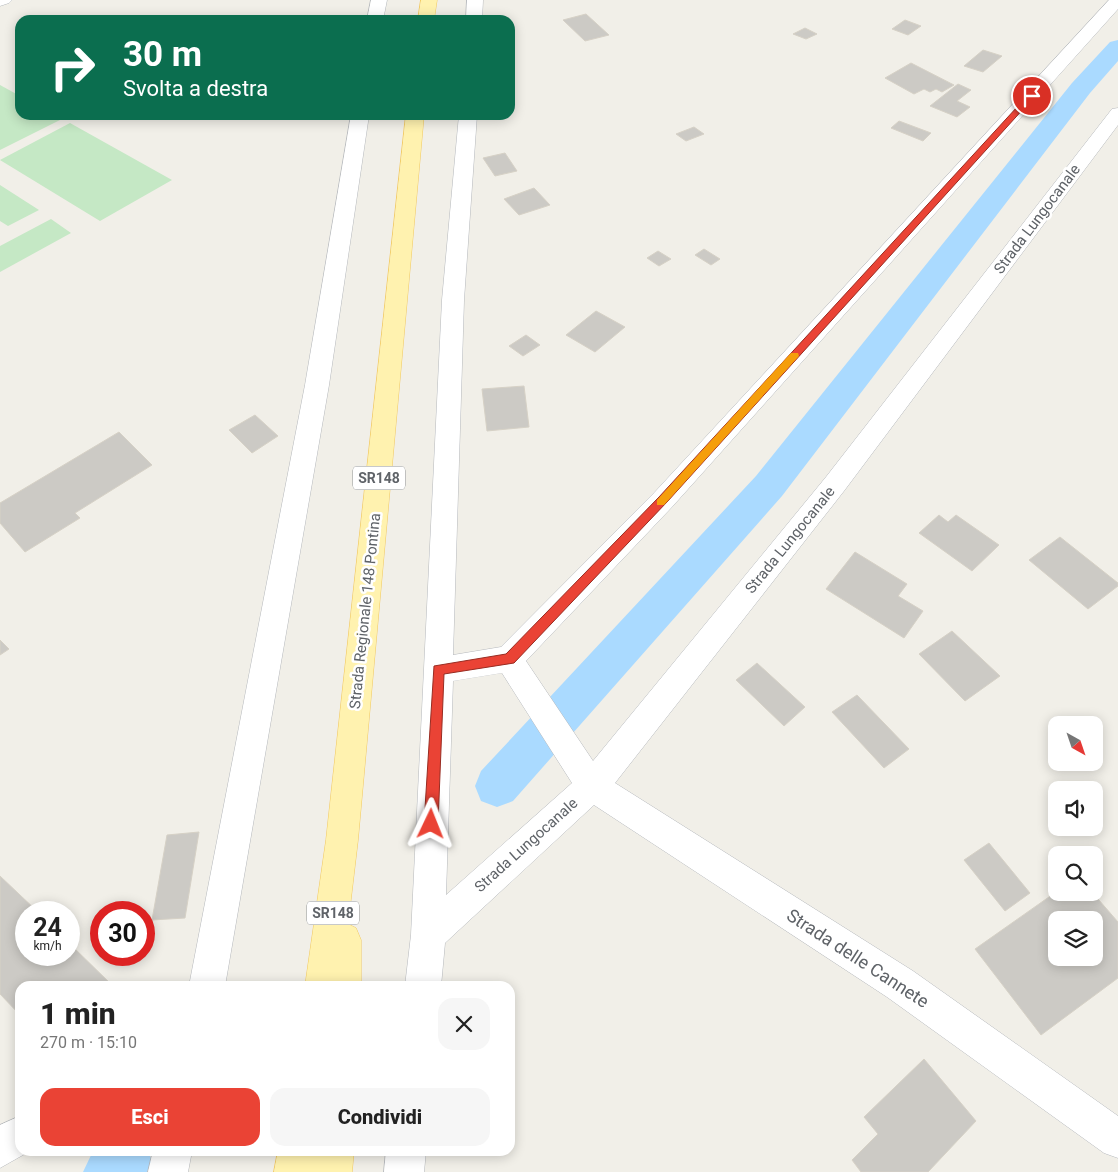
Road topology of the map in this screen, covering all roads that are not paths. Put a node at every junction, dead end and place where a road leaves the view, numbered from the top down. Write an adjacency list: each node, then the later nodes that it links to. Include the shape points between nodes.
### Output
1 (4, 0): 6 (street)
2 (379, 0): 7 (street)
3 (429, 0): 8 (main road)
4 (475, 0): 9 (street)
5 (1118, 0): 14 (street, via 663,500)
6 (0, 2)
7 (376, 15)
8 (427, 15)
9 (474, 15)
10 (1118, 113): 16 (street, Strada Lungocanale, via 835,484)
11 (359, 120): 19 (street, via 317,385)
12 (414, 120): 17 (main road, Strada Regionale 148 Pontina / SR148)
13 (468, 120): 15 (street, via 453,300)
14 (509, 659): 15 (street); 16 (street)
15 (438, 670): 18 (street)
16 (592, 786): 18 (street, Strada Lungocanale); 24 (street, Strada delle Cannete, via 892,979)
17 (342, 840): 20 (main road, Strada Regionale 148 Pontina / SR148); 21 (main road)
18 (428, 935): 22 (street)
19 (208, 981)
20 (324, 981)
21 (344, 981)
22 (423, 981)
23 (15, 1138): 25 (street)
24 (1118, 1139)
25 (0, 1148)
26 (172, 1156): 30 (street)
27 (297, 1156): 31 (main road)
28 (334, 1156): 32 (main road)
29 (406, 1156): 33 (street)
30 (168, 1172)
31 (294, 1172)
32 (332, 1172)
33 (404, 1172)

